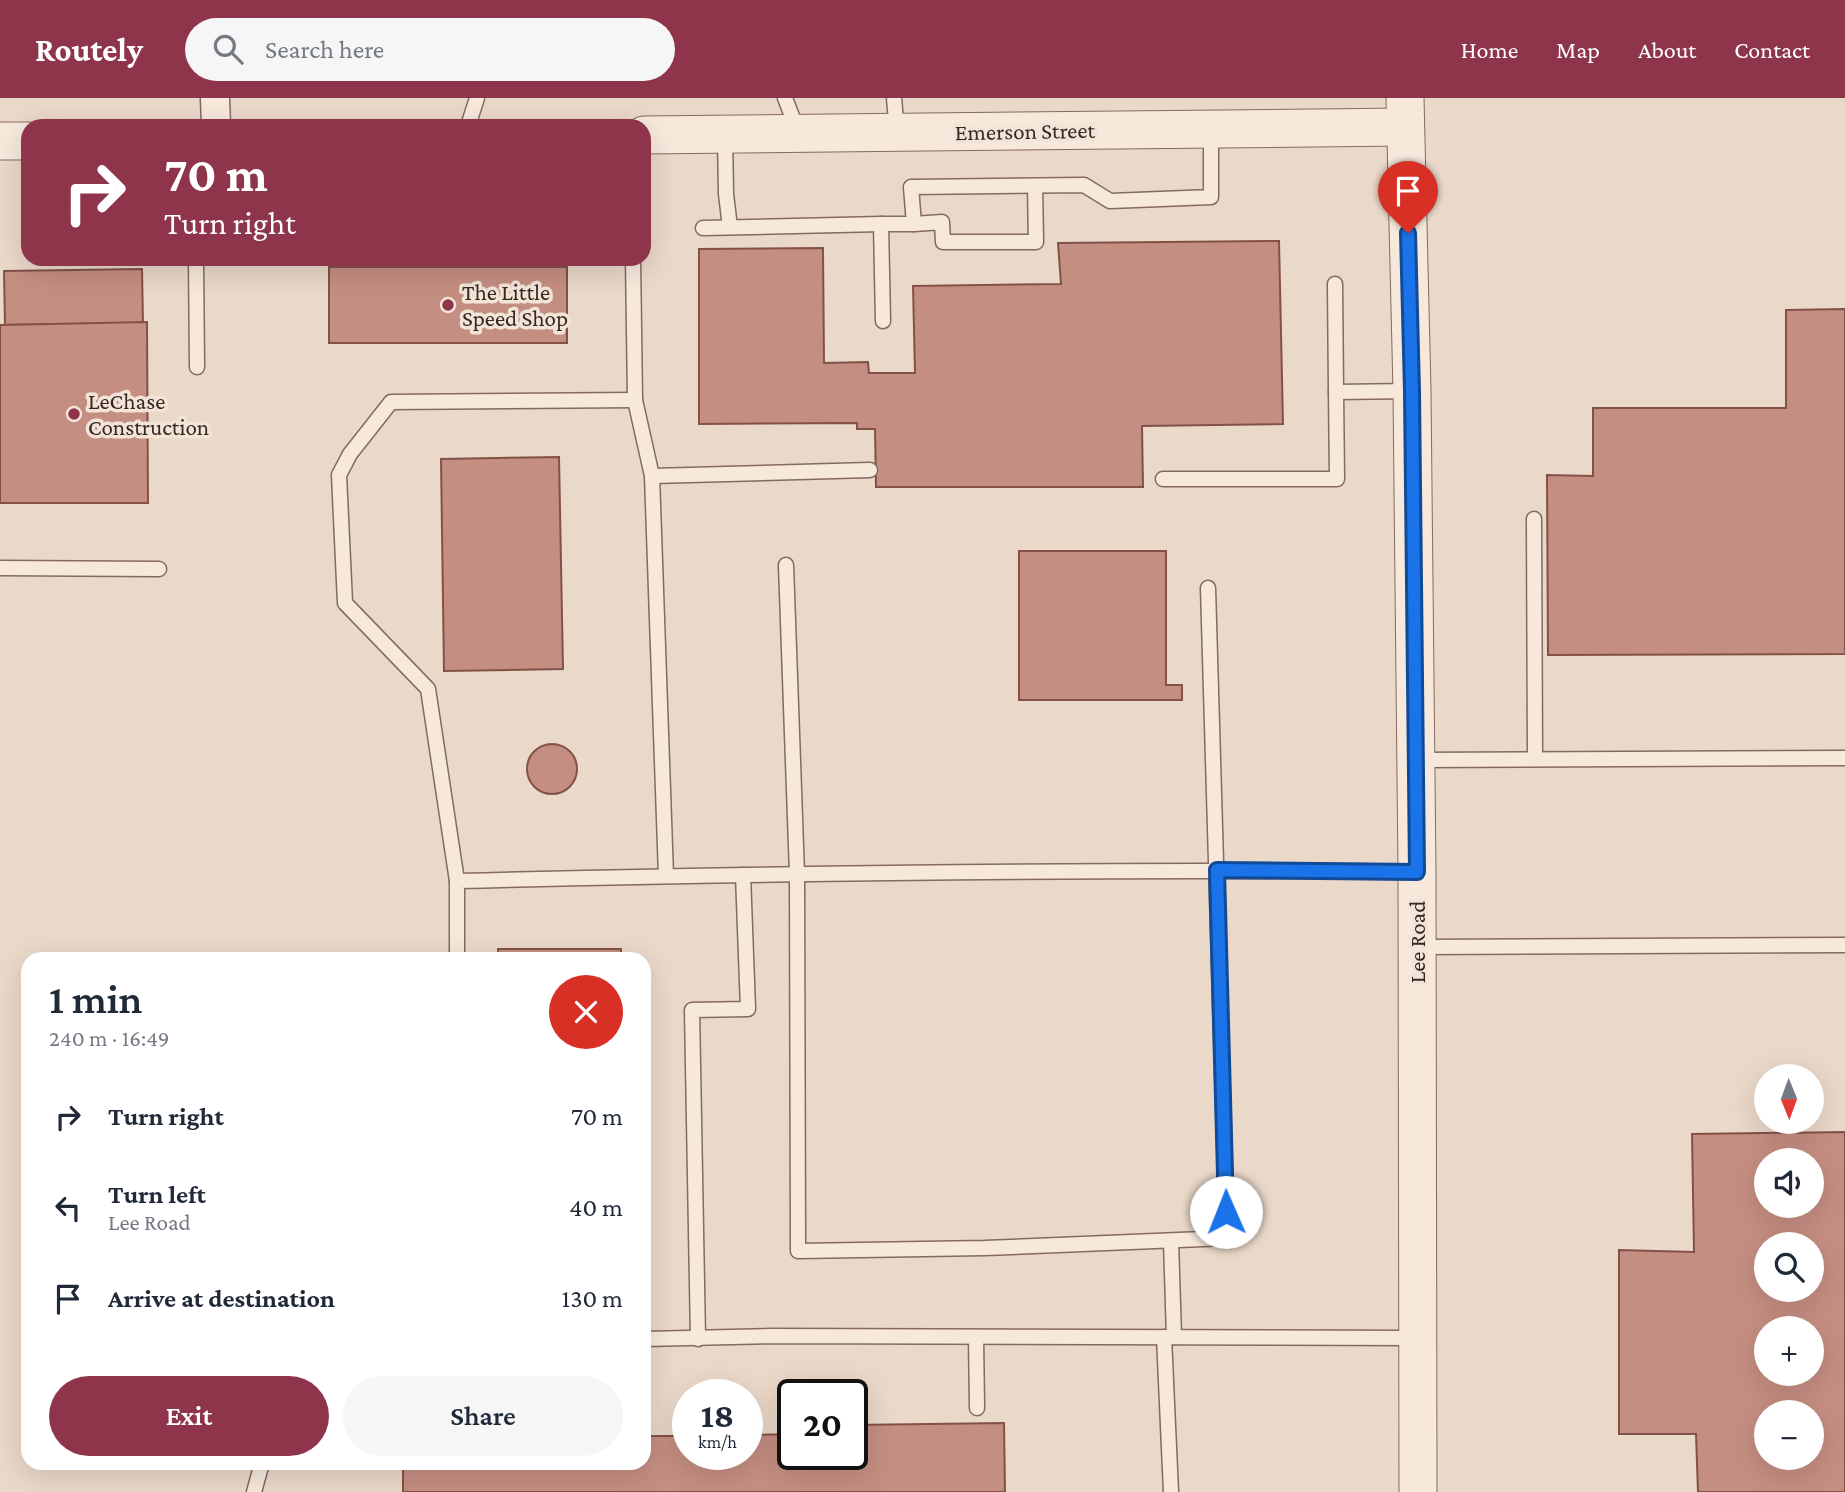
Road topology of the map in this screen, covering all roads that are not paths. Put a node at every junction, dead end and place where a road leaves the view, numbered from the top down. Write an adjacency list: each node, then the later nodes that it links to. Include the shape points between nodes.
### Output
1 (215, 98): 6 (street)
2 (477, 98): 7 (lane)
3 (785, 98): 10 (lane)
4 (1405, 113): 8 (street, Emerson Street); 24 (street, Lee Road)
5 (895, 115): 8 (street, Emerson Street); 10 (street, Emerson Street)
6 (216, 119)
7 (470, 119)
8 (1211, 130): 14 (lane, via 1211,197 1110,201 1084,185)
9 (725, 134): 10 (street, Emerson Street); 11 (street, Emerson Street); 17 (lane)
10 (799, 134)
11 (651, 135)
12 (0, 141): 13 (street)
13 (21, 141)
14 (1035, 186): 16 (lane, via 911,187); 16 (lane, via 1036,242 943,242 942,222)
15 (881, 224): 16 (lane); 17 (lane); 22 (lane)
16 (914, 224)
17 (730, 227): 18 (lane)
18 (704, 228)
19 (196, 266): 23 (lane)
20 (633, 266): 26 (lane)
21 (1335, 284): 25 (lane)
22 (883, 321)
23 (197, 367)
24 (1412, 391): 25 (lane); 37 (street, Lee Road)
25 (1336, 392): 29 (lane, via 1337,479)
26 (635, 400): 28 (lane); 43 (lane, via 391,402 339,475 345,603 428,689)
27 (870, 470): 28 (lane)
28 (652, 476): 42 (lane)
29 (1163, 480)
30 (1534, 519): 36 (lane)
31 (786, 565): 40 (lane)
32 (0, 568): 33 (lane)
33 (159, 569)
34 (1208, 587): 38 (lane)
35 (1845, 758): 36 (lane)
36 (1535, 759): 37 (lane)
37 (1416, 760): 39 (street, Lee Road)
38 (1217, 870): 39 (lane); 40 (lane); 47 (lane, via 1227,1238)
39 (1417, 872): 45 (street, Lee Road)
40 (797, 874): 41 (lane); 47 (lane, via 798,1251)
41 (743, 875): 42 (lane); 52 (lane, via 748,1009 692,1010)
42 (666, 876): 43 (lane)
43 (457, 881): 46 (lane)
44 (1845, 945): 45 (lane)
45 (1417, 947): 50 (street, Lee Road)
46 (457, 952)
47 (1171, 1241): 49 (lane)
48 (976, 1337): 49 (lane); 52 (lane); 53 (lane)
49 (1169, 1337): 50 (lane); 56 (lane)
50 (1418, 1338): 57 (street, Lee Road)
51 (651, 1339): 52 (lane)
52 (698, 1339)
53 (977, 1408)
54 (260, 1470): 55 (lane)
55 (254, 1492)
56 (1171, 1492)
57 (1418, 1492)

